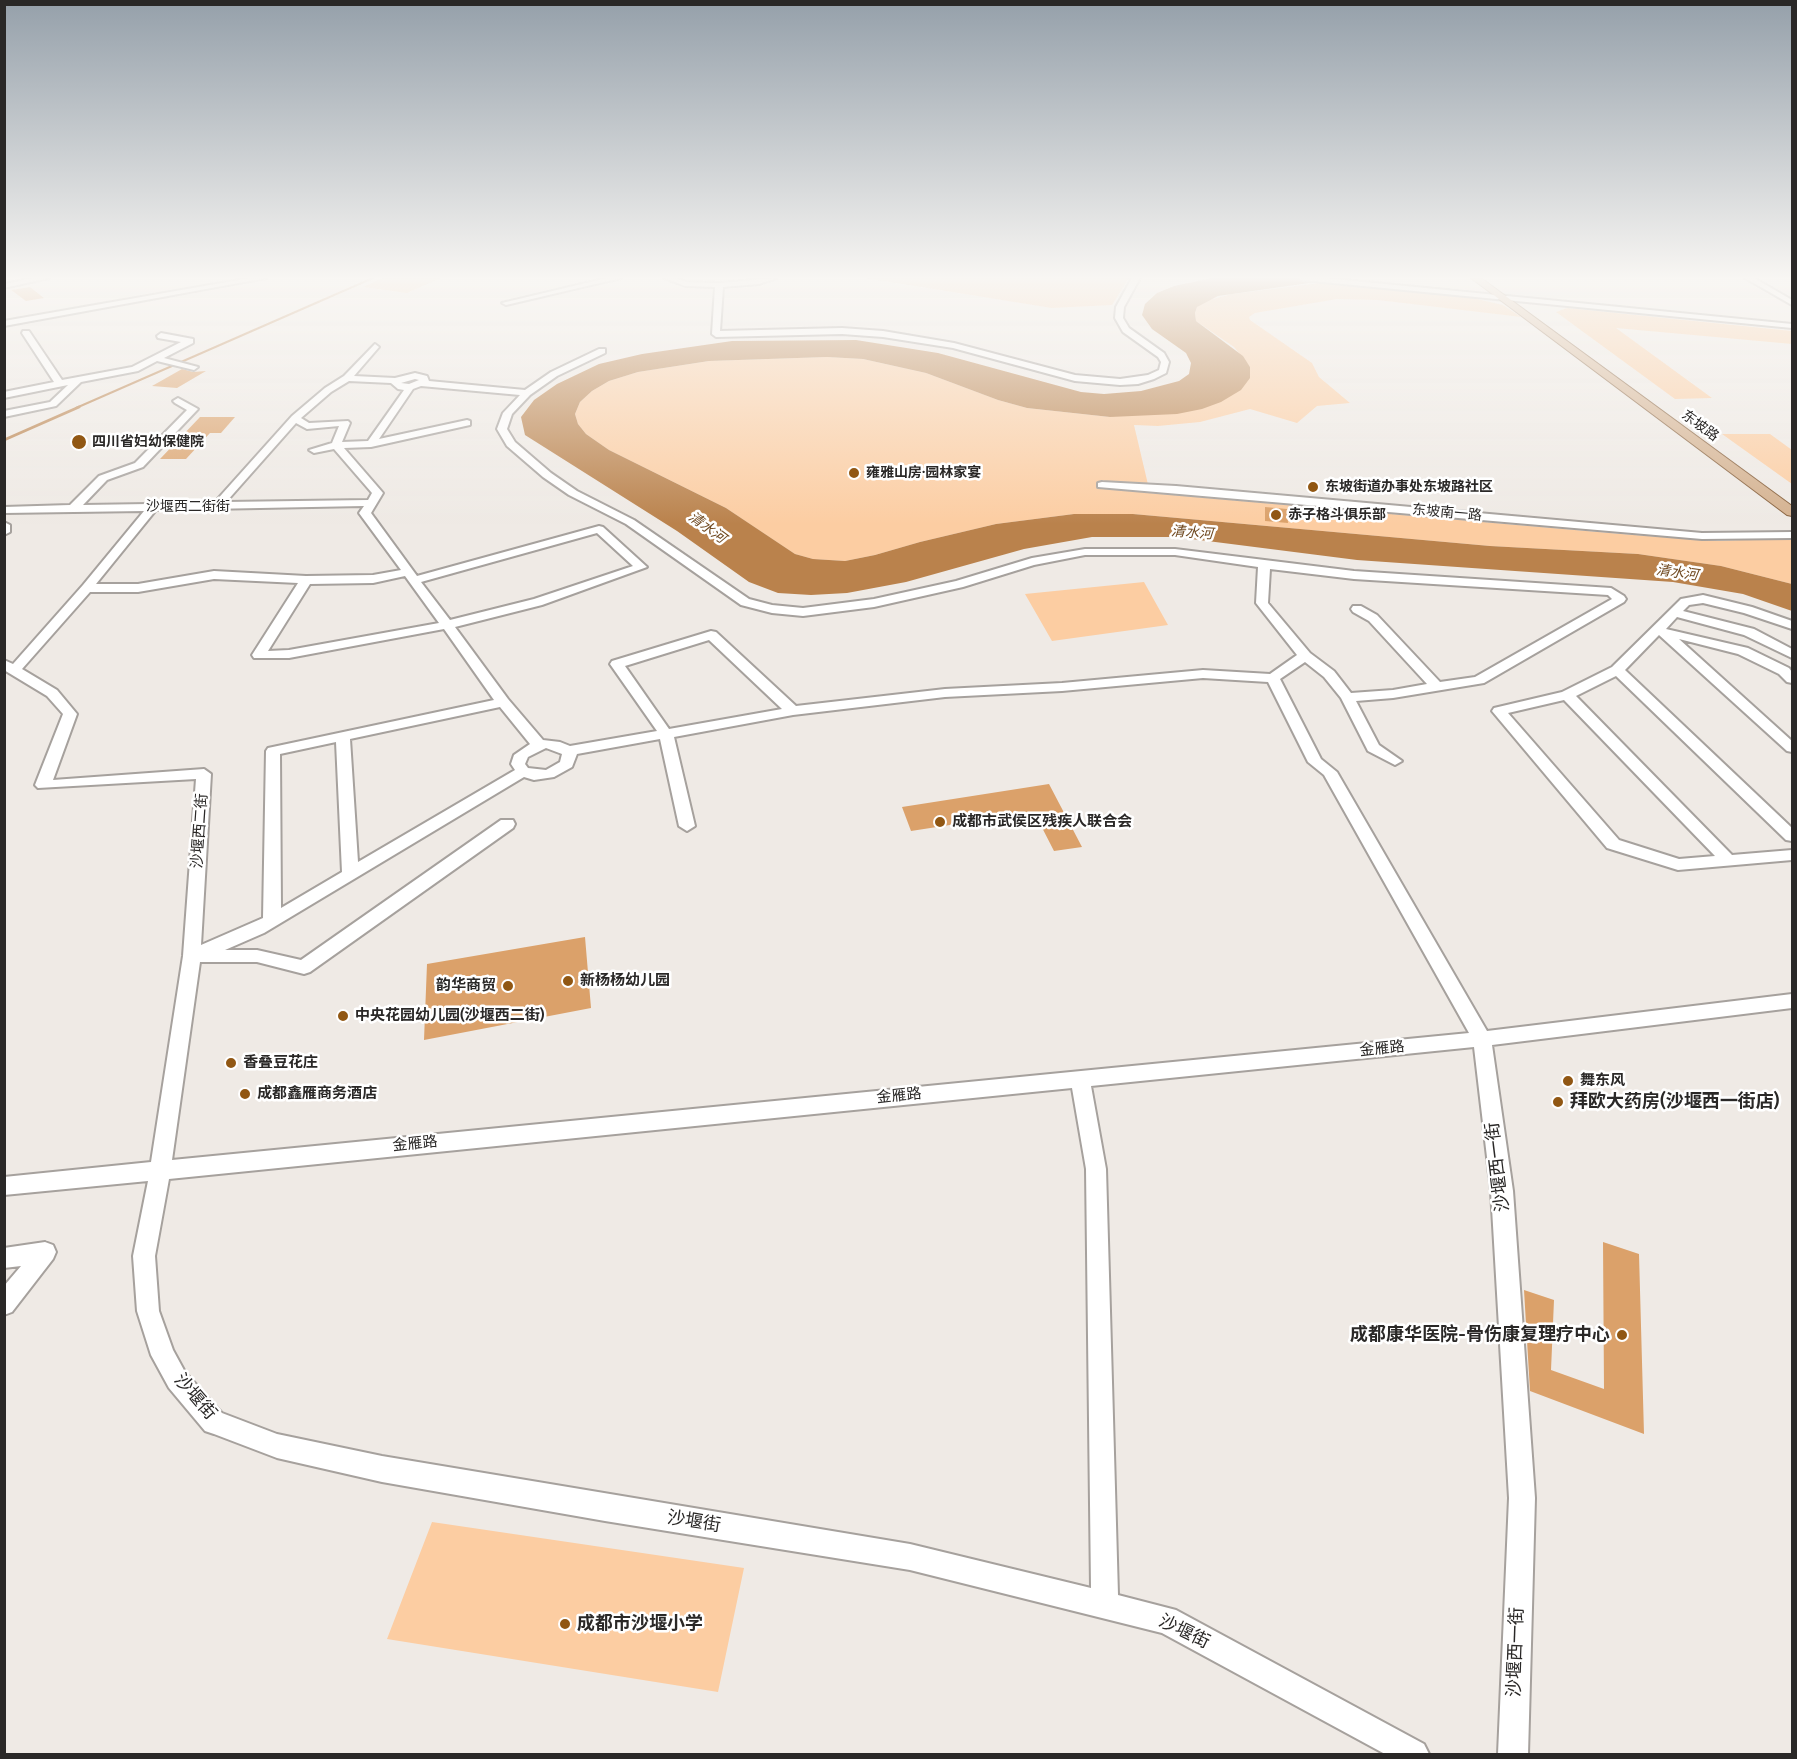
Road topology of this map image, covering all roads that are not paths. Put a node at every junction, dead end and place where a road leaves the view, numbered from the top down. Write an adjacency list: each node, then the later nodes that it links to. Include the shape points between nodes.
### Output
1 (44, 360): 15 (street)
2 (151, 360): 12 (street, via 135,369)
3 (164, 360): 10 (street)
4 (363, 360): 11 (street)
5 (583, 360): 17 (street)
6 (1007, 360): 7 (street, via 1099,382 1138,381 1163,371)
7 (1164, 360)
8 (1585, 360): 33 (main road, 东坡路)
9 (1602, 360): 27 (main road, 东坡路)
10 (194, 367)
11 (347, 378): 13 (street); 21 (street)
12 (78, 380): 15 (street); 20 (street, via 53,404)
13 (396, 381): 14 (street, via 415,376 424,378); 16 (street, via 398,386)
14 (422, 383): 16 (street); 17 (street)
15 (60, 384): 18 (street)
16 (410, 387): 23 (street)
17 (527, 393): 37 (street, via 508,413 502,429 511,444 573,493 630,522 745,602 772,609 803,612 874,603 1085,552 1175,552)
18 (4, 395)
19 (178, 401): 31 (street, via 192,409 146,458 139,465 103,478)
20 (4, 414)
21 (295, 418): 24 (street, via 308,426 345,423); 30 (street)
22 (467, 423): 23 (street)
23 (371, 444): 24 (street)
24 (336, 445): 25 (street); 28 (street, via 378,493)
25 (314, 450)
26 (1102, 485): 36 (street, 东坡南一路, via 1702,536)
27 (1783, 490)
28 (372, 502): 30 (street, 沙堰西二街街); 38 (street, via 365,513)
29 (153, 507): 30 (street, 沙堰西二街街); 31 (street, 沙堰西二街街); 40 (street)
30 (216, 507)
31 (74, 508): 32 (street, 沙堰西二街街)
32 (4, 510)
33 (1792, 512)
34 (4, 525): 35 (street)
35 (4, 532)
36 (1792, 535)
37 (1264, 565): 46 (street, via 1262,603); 51 (street, via 1611,592 1620,599 1479,680)
38 (411, 576): 39 (street); 43 (street); 43 (street, via 599,529 641,567 538,602)
39 (306, 580): 40 (street, via 214,575 138,588); 43 (street, via 259,655 289,654)
40 (87, 588): 47 (street)
41 (1357, 609): 51 (street, via 1373,618)
42 (1675, 613): 44 (street, via 1685,602 1703,599); 45 (street, via 1749,632); 48 (street)
43 (447, 625): 54 (street)
44 (1792, 625)
45 (1792, 654)
46 (1305, 656): 49 (street); 53 (street, via 1329,674)
47 (10, 666): 70 (street, 沙堰西二街, via 52,693 70,714 43,785 204,774)
48 (1617, 670): 52 (street); 65 (street)
49 (1273, 678): 55 (street, via 1203,674 945,693); 72 (street, 沙堰西一街, via 1315,762 1330,772)
50 (1792, 679): 59 (street, via 1743,651 1663,632)
51 (1437, 687): 53 (street)
52 (1567, 695): 67 (street); 67 (street, via 1499,711 1613,844 1678,865)
53 (1347, 697): 61 (street, via 1373,748)
54 (503, 702): 57 (street); 58 (street)
55 (793, 711): 56 (street); 56 (street, via 711,635 617,664)
56 (666, 734): 60 (street); 64 (street)
57 (343, 736): 68 (street); 69 (street, via 273,751)
58 (539, 746): 60 (street, via 553,744); 62 (street, via 521,755 518,764)
59 (1792, 748)
60 (568, 751): 62 (street, via 569,760 556,771 534,775)
61 (1395, 761)
62 (523, 771): 68 (street)
63 (507, 824): 70 (street, via 304,967 257,956)
64 (687, 826)
65 (1792, 836)
66 (1792, 855): 67 (street)
67 (1729, 861)
68 (350, 874): 69 (street)
69 (272, 920): 70 (street)
70 (192, 956): 74 (street, 沙堰西二街)
71 (1792, 1001): 72 (street, 金雁路)
72 (1482, 1039): 73 (street, 金雁路); 80 (street, 沙堰西一街, via 1502,1191 1522,1498)
73 (1080, 1078): 74 (street, 金雁路); 78 (street, via 1096,1169)
74 (160, 1170): 75 (street, 金雁路); 78 (street, 沙堰街, via 144,1256 148,1311 172,1371 214,1422 277,1446 382,1469 910,1557)
75 (4, 1186)
76 (4, 1258): 77 (street, via 45,1252)
77 (4, 1304)
78 (1104, 1604): 79 (street, 沙堰街, via 1166,1620)
79 (1414, 1755)
80 (1513, 1755)

